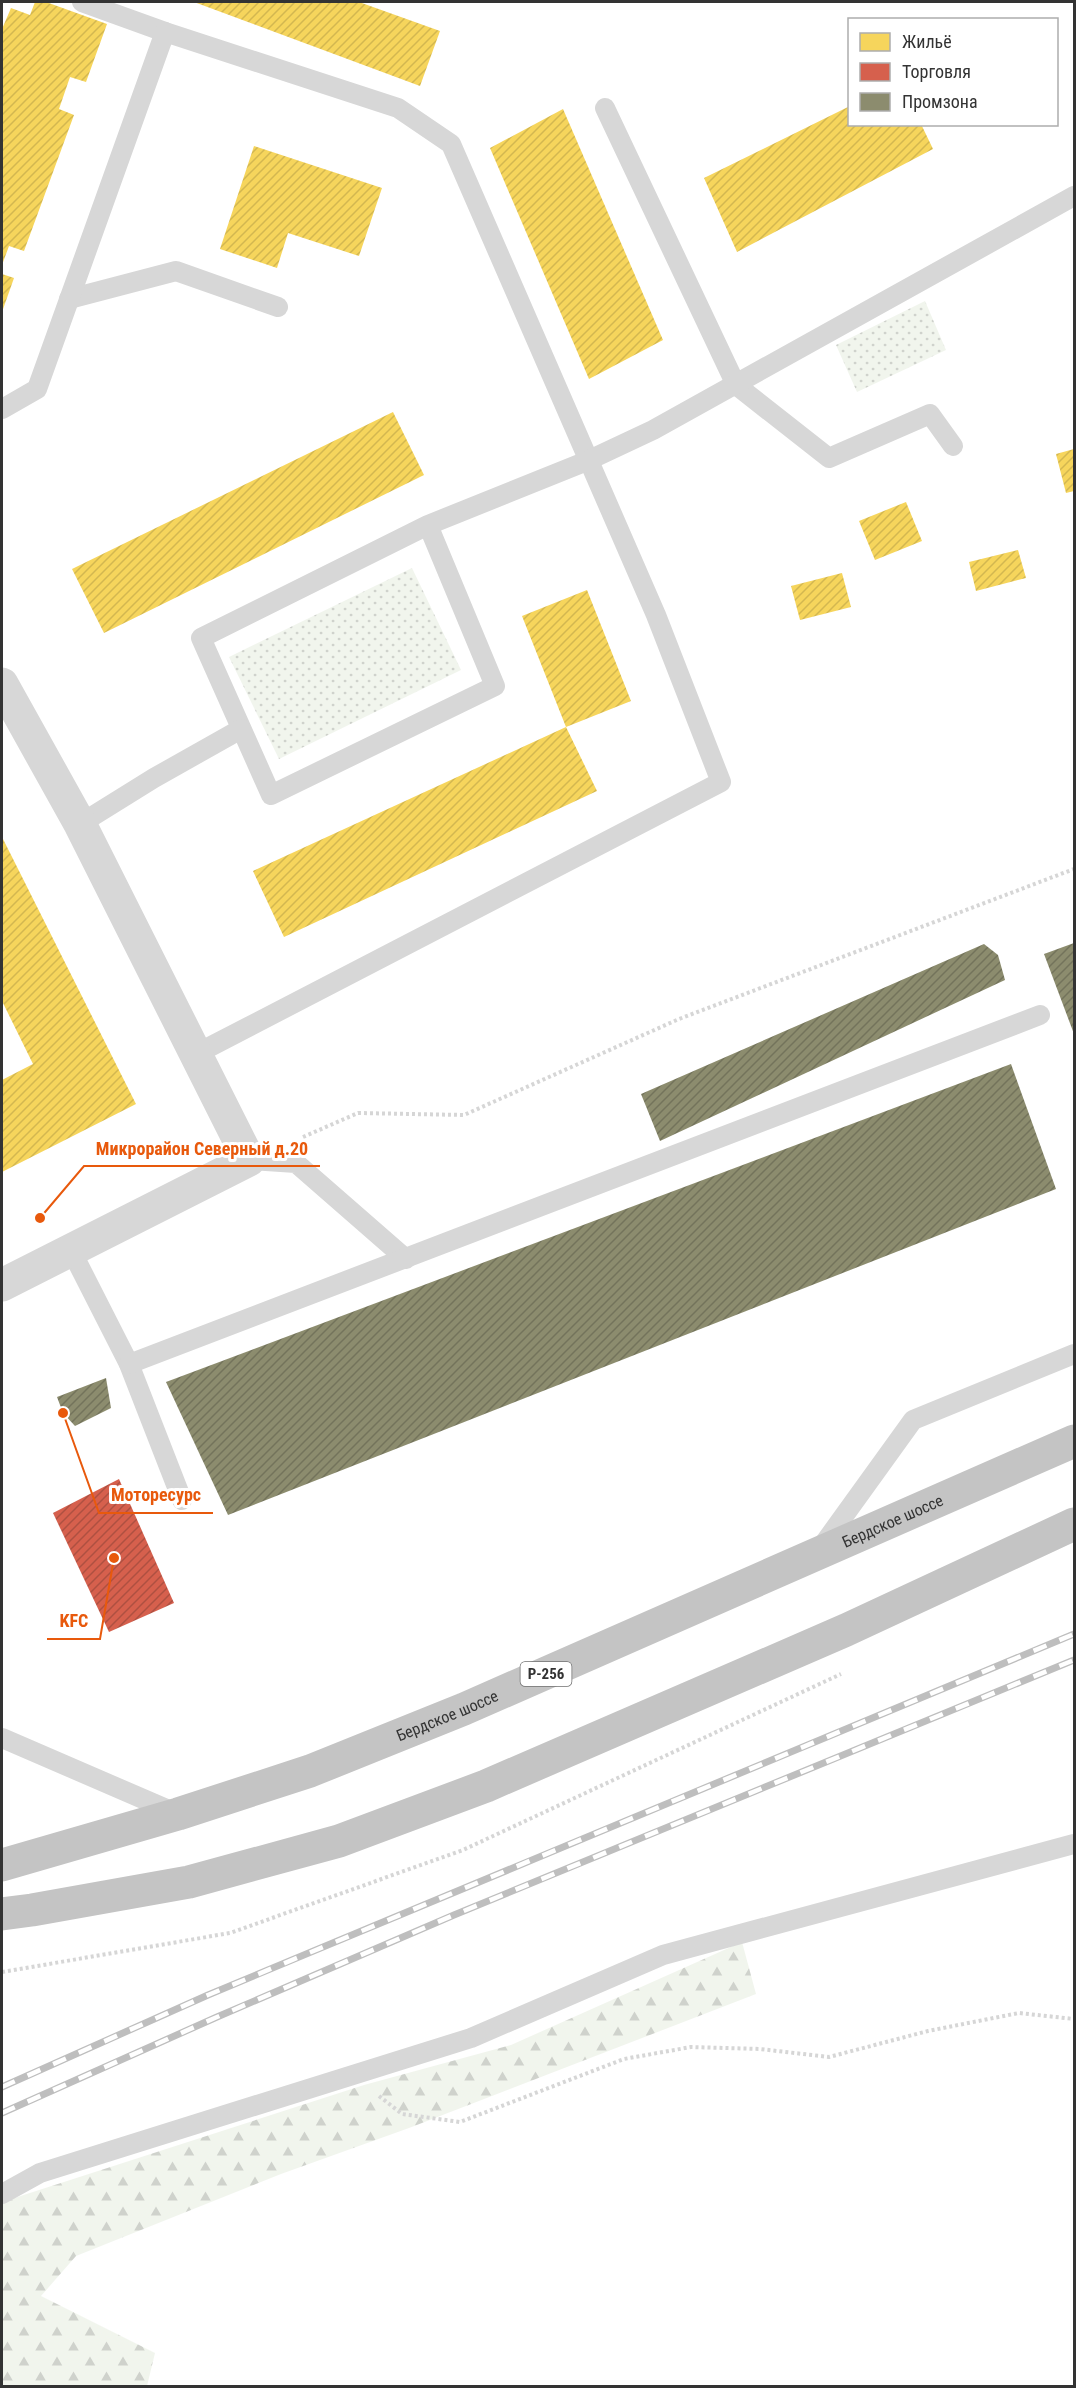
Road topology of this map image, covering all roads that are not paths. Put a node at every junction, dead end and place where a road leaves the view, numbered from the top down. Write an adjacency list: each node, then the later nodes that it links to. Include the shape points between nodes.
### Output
1 (82, 2): 2 (lane)
2 (165, 32): 5 (lane); 10 (lane, via 398,108 451,144)
3 (605, 108): 7 (lane)
4 (1074, 196): 7 (lane)
5 (69, 299): 6 (lane, via 176,272); 8 (lane, via 37,389)
6 (278, 308)
7 (736, 385): 9 (lane, via 829,458 930,414); 10 (lane)
8 (2, 409)
9 (953, 446)
10 (587, 461): 11 (lane); 16 (lane, via 656,615 721,782)
11 (428, 525): 13 (lane, via 201,638); 13 (lane, via 495,686 270,795)
12 (2, 684): 14 (street)
13 (241, 729): 14 (lane)
14 (80, 824): 16 (street)
15 (1040, 1015): 19 (lane)
16 (196, 1054): 17 (street)
17 (249, 1160): 18 (street); 19 (lane, via 296,1163)
18 (71, 1250): 20 (street); 22 (lane)
19 (406, 1259): 22 (lane)
20 (2, 1285)
21 (1074, 1354): 26 (lane, via 914,1420)
22 (129, 1364): 24 (lane)
23 (1074, 1441): 26 (highway, Бердское шоссе / Р-256)
24 (182, 1500)
25 (1074, 1524): 31 (highway, via 846,1630 486,1786 339,1841 189,1882)
26 (814, 1557): 28 (highway, Бердское шоссе / Р-256, via 453,1714 310,1771)
27 (2, 1738): 28 (lane)
28 (178, 1814): 30 (highway, Бердское шоссе / Р-256)
29 (1074, 1844): 32 (lane, via 663,1955 471,2038 40,2173)
30 (2, 1865)
31 (2, 1914)
32 (2, 2194)

